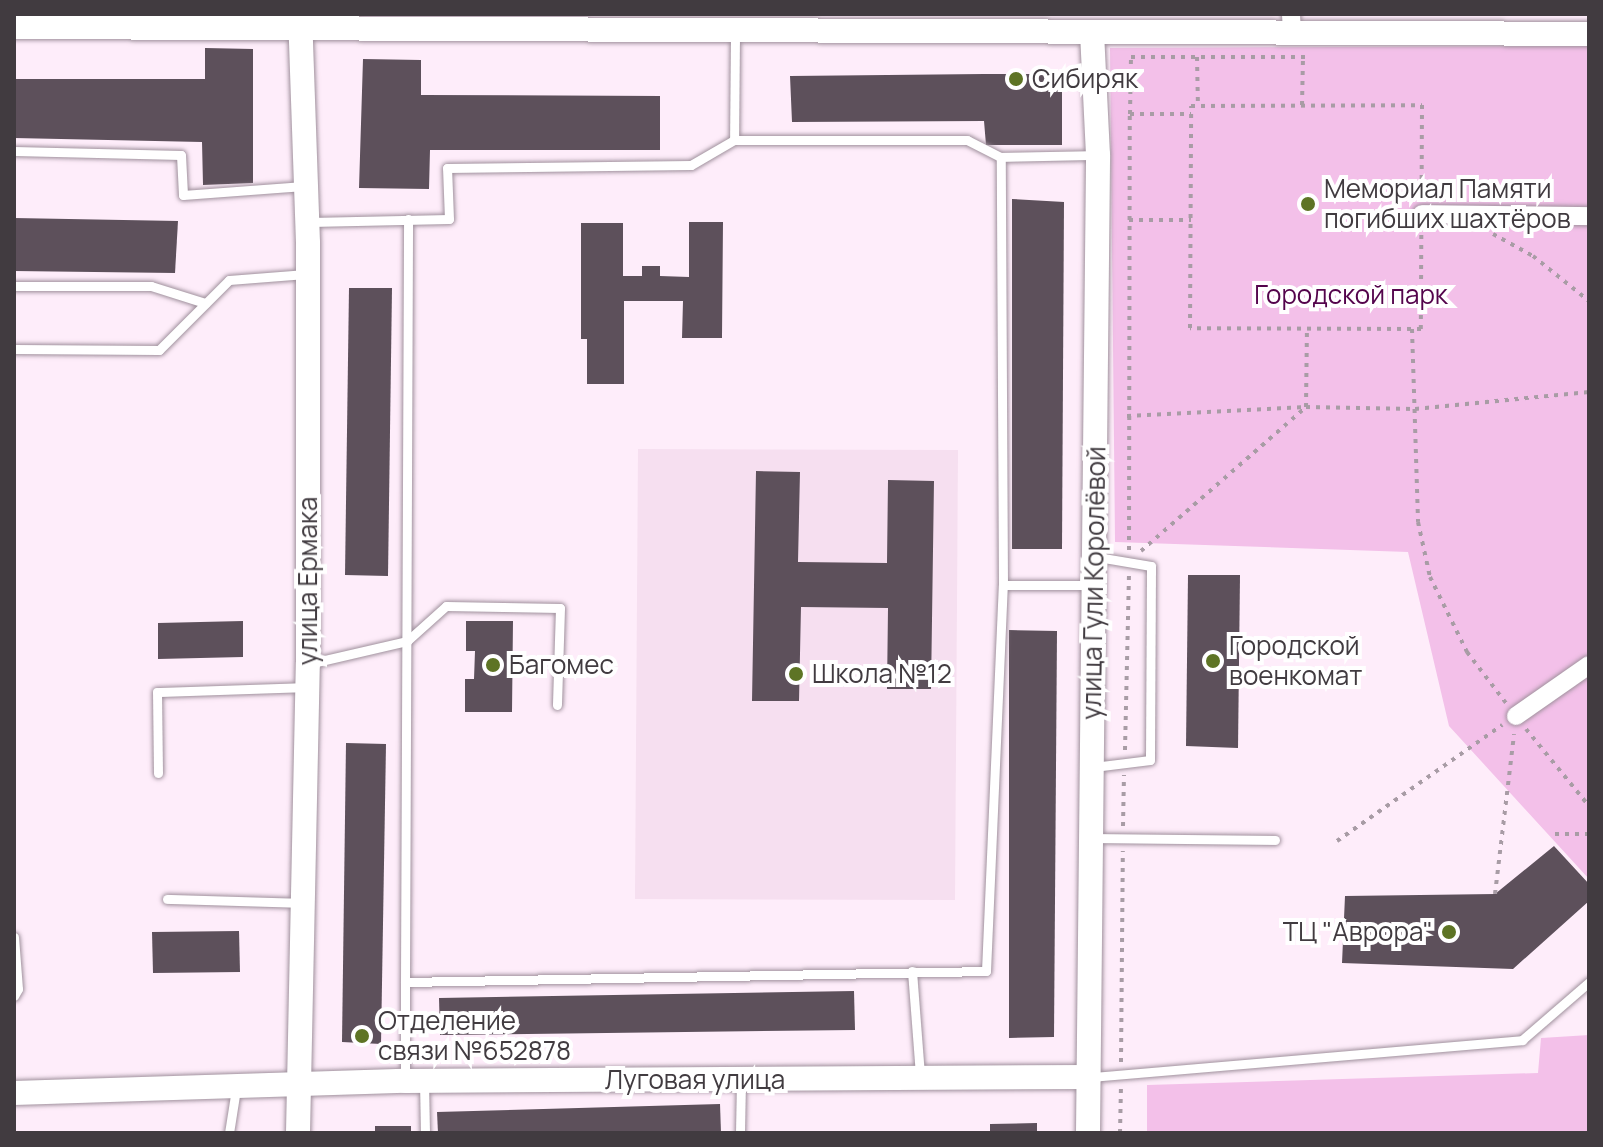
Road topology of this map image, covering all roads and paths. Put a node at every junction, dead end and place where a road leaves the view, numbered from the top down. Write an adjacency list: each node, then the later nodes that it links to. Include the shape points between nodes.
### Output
1 (300, 22): 5 (street); 6 (street); 19 (street, улица Ермака)
2 (1093, 23): 3 (street); 6 (street); 17 (street, улица Гули Королёвой)
3 (1291, 23): 4 (street)
4 (1334, 24): 7 (street)
5 (14, 27)
6 (735, 29): 15 (lane)
7 (1589, 34)
8 (1197, 57): 9 (path); 12 (path); 13 (path, via 1131,57)
9 (1303, 57): 10 (path); 11 (path)
10 (1318, 57)
11 (1302, 105): 12 (path); 20 (path, via 1422,105)
12 (1198, 107): 14 (path, via 1191,106)
13 (1130, 114): 14 (path); 24 (path)
14 (1191, 114): 25 (path)
15 (734, 140): 18 (lane, via 967,140); 23 (lane, via 691,165 447,168 449,219)
16 (14, 151): 19 (lane, via 181,155 183,195)
17 (1098, 155): 18 (lane); 38 (street, улица Гули Королёвой)
18 (1001, 157): 40 (lane)
19 (304, 186): 26 (street, улица Ермака)
20 (1422, 214): 21 (street); 32 (path, via 1421,329)
21 (1456, 214): 22 (street); 29 (path, via 1533,256)
22 (1589, 216)
23 (408, 219): 26 (lane); 42 (lane)
24 (1129, 220): 25 (path); 37 (path)
25 (1191, 220): 31 (path, via 1190,328)
26 (306, 222): 27 (street, улица Ермака)
27 (306, 274): 30 (lane, via 229,280); 44 (street, улица Ермака)
28 (14, 286): 30 (lane, via 151,286)
29 (1589, 301)
30 (205, 303): 33 (lane, via 159,350)
31 (1307, 328): 32 (path); 35 (path)
32 (1412, 329): 36 (path)
33 (14, 349)
34 (1588, 393): 36 (path)
35 (1306, 407): 36 (path); 37 (path); 39 (path)
36 (1415, 409): 46 (path, via 1418,522 1430,577 1467,652)
37 (1127, 416): 39 (path)
38 (1094, 556): 39 (lane); 41 (street, улица Гули Королёвой)
39 (1129, 562): 47 (path); 47 (lane, via 1151,566 1150,760)
40 (1003, 585): 41 (lane); 61 (lane, via 986,971)
41 (1094, 585): 48 (street, улица Гули Королёвой)
42 (407, 641): 44 (lane); 45 (lane, via 446,606 560,608); 62 (lane)
43 (1589, 665): 46 (street)
44 (308, 676): 49 (lane, via 157,692); 59 (street, улица Ермака)
45 (557, 705)
46 (1516, 716): 50 (path); 56 (path); 57 (path)
47 (1125, 763): 48 (lane); 54 (path)
48 (1092, 767): 53 (street, улица Гули Королёвой)
49 (158, 773)
50 (1589, 806)
51 (1555, 834): 52 (path)
52 (1589, 834)
53 (1091, 838): 54 (lane); 66 (street, улица Гули Королёвой)
54 (1123, 839): 55 (lane); 65 (path)
55 (1275, 840)
56 (1337, 841)
57 (1495, 894)
58 (167, 899): 59 (lane)
59 (304, 903): 70 (street, улица Ермака)
60 (14, 937): 64 (lane)
61 (912, 971): 62 (lane); 68 (lane)
62 (405, 982): 69 (lane)
63 (1589, 982): 65 (lane, via 1522,1040)
64 (14, 996)
65 (1121, 1074): 66 (lane); 78 (path)
66 (1089, 1077): 68 (street, Луговая улица); 77 (street, улица Гули Королёвой)
67 (741, 1079): 68 (street, Луговая улица); 69 (street, Луговая улица); 76 (lane)
68 (920, 1079)
69 (415, 1081): 70 (street, Луговая улица); 75 (lane)
70 (301, 1083): 71 (street, Луговая улица); 74 (street, улица Ермака)
71 (236, 1087): 72 (street, Луговая улица); 73 (lane)
72 (14, 1093)
73 (229, 1133)
74 (298, 1133)
75 (425, 1133)
76 (740, 1133)
77 (1088, 1133)
78 (1120, 1133)

